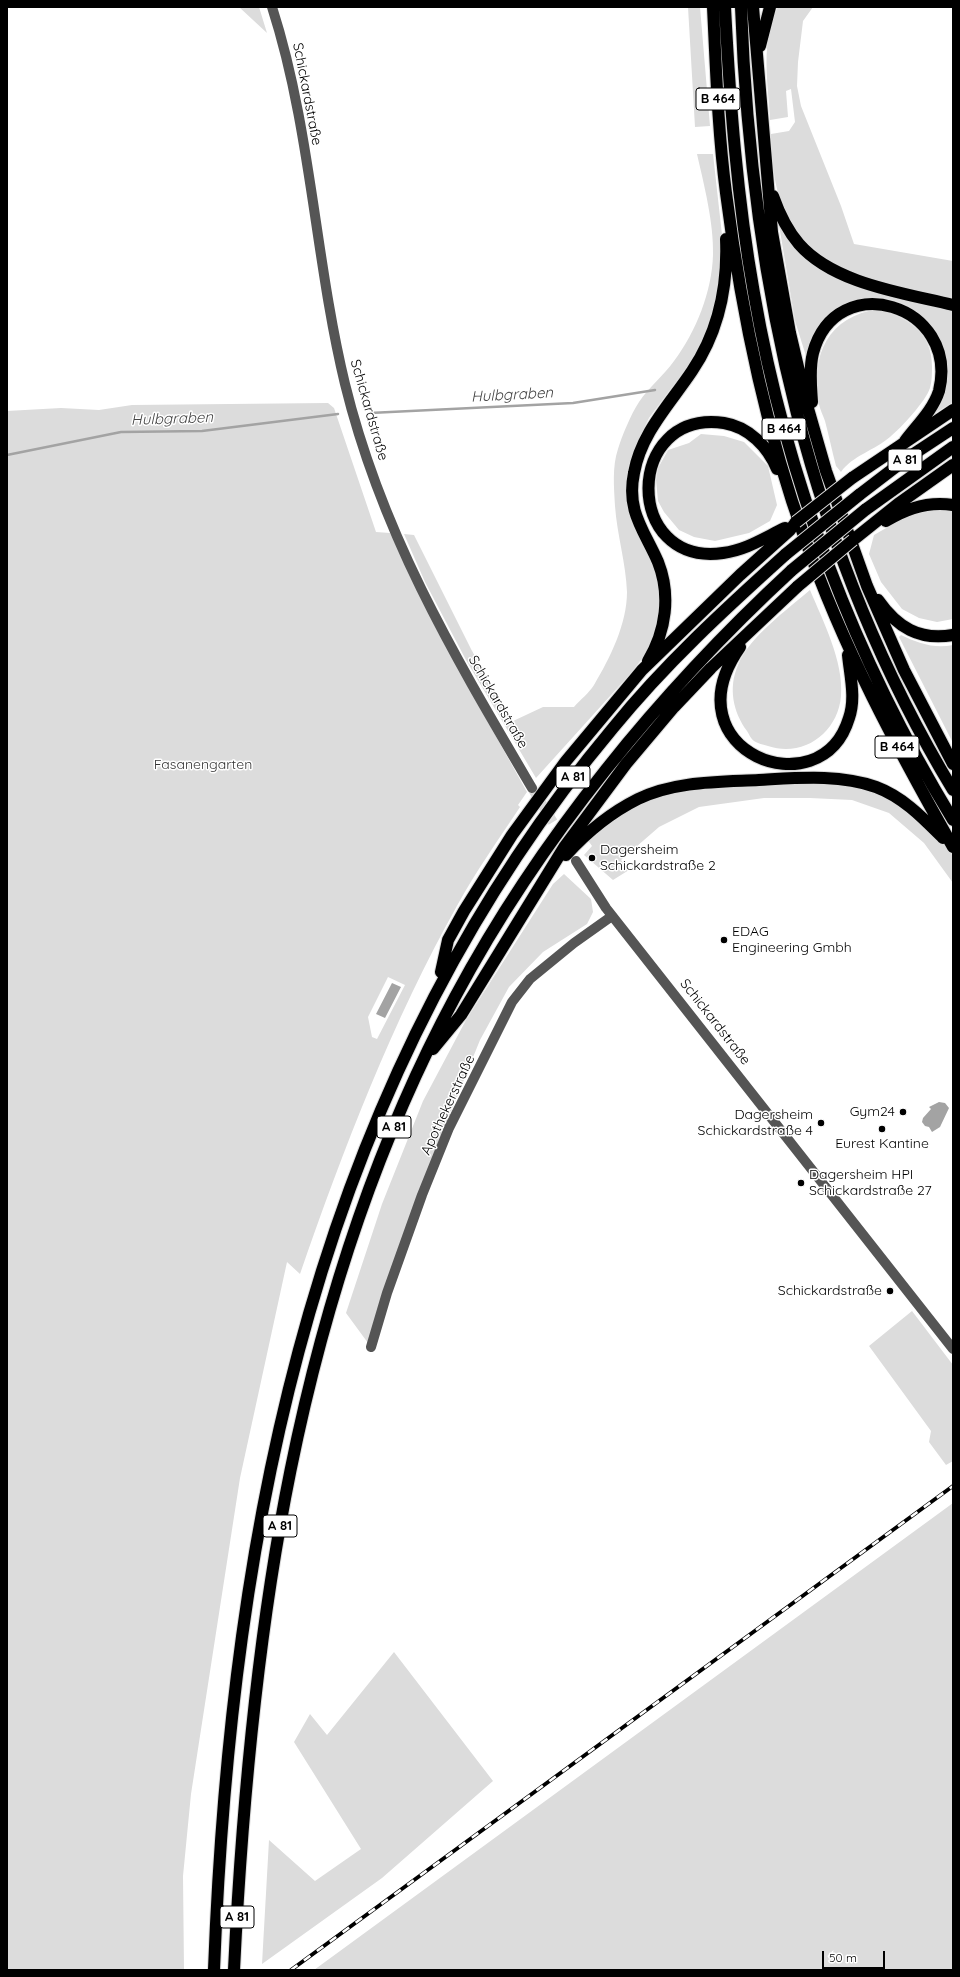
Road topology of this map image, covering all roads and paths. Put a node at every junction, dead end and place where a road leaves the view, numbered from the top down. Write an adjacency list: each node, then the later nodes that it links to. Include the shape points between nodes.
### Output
1 (272, 7): 27 (street, Schickardstraße, via 282,38 295,99 324,281 340,362 371,470 394,531 429,608)
2 (713, 7): 9 (highway, B 464)
3 (725, 7): 29 (highway, B 464, via 734,144 746,249 766,353 786,434 816,532 852,625 904,733)
4 (741, 7): 28 (highway, B 464, via 757,213 773,312 799,423 828,518 864,614 912,716)
5 (753, 7): 7 (highway, B 464)
6 (770, 7): 7 (highway)
7 (758, 57): 8 (highway, B 464)
8 (768, 182): 10 (highway, via 791,234 799,245 817,260 865,282); 12 (highway, B 464, via 772,232 782,289)
9 (725, 191): 17 (highway, B 464, via 750,342); 25 (highway, via 726,278 719,315 699,360 646,437 634,474 632,495 636,517 658,562 665,590 665,617 662,628 654,650)
10 (953, 305)
11 (953, 410): 14 (highway)
12 (812, 423): 14 (highway, via 811,367 820,336 830,323 845,312 858,306 888,304 919,319 934,336 942,359 942,375 936,398 927,414); 21 (highway, B 464, via 826,471)
13 (953, 428): 34 (highway, A 81, bridge, via 906,459 786,554 677,656 625,713 541,820 474,922)
14 (905, 441): 20 (highway, bridge, via 852,478)
15 (953, 447): 35 (highway, A 81, bridge, via 865,510 792,570 667,698 549,844 472,966)
16 (953, 465): 19 (highway)
17 (792, 499): 20 (highway, via 768,452 748,432 734,426 710,423 684,429 667,442 653,461 647,486 650,508 662,530 678,544 698,552 722,553 754,545); 24 (highway, B 464, via 817,574)
18 (953, 505): 19 (highway, via 931,504 914,508)
19 (872, 528): 22 (highway, bridge, via 856,537)
20 (779, 535): 25 (highway)
21 (867, 586): 23 (highway, via 886,612 900,625 930,636); 26 (highway, B 464, via 904,670)
22 (758, 623): 24 (highway, via 727,668 720,700 722,716 734,738 751,754 769,762 793,764 816,758 841,736 849,718 852,701); 32 (highway, via 700,679 642,744 576,831)
23 (953, 635)
24 (846, 644): 30 (highway, B 464, via 892,738)
25 (642, 670): 34 (highway, via 566,761 495,860 448,940)
26 (953, 764)
27 (532, 788)
28 (953, 790)
29 (953, 820)
30 (953, 848): 32 (highway, via 920,814 877,787 827,778 716,783 672,788 632,802 600,822)
31 (576, 861): 33 (street, Schickardstraße)
32 (550, 872): 35 (highway, via 461,1015)
33 (612, 916): 36 (street, Apothekerstraße, via 530,979 512,1002 449,1128 387,1293); 37 (street, Schickardstraße)
34 (437, 989): 38 (highway, A 81, via 387,1092 345,1198 306,1319 283,1413 260,1522 242,1642 225,1801)
35 (424, 1058): 39 (highway, A 81, via 379,1164 341,1272 316,1360 290,1472 269,1591 255,1697 244,1811)
36 (371, 1347)
37 (953, 1349)
38 (214, 1970)
39 (234, 1970)

